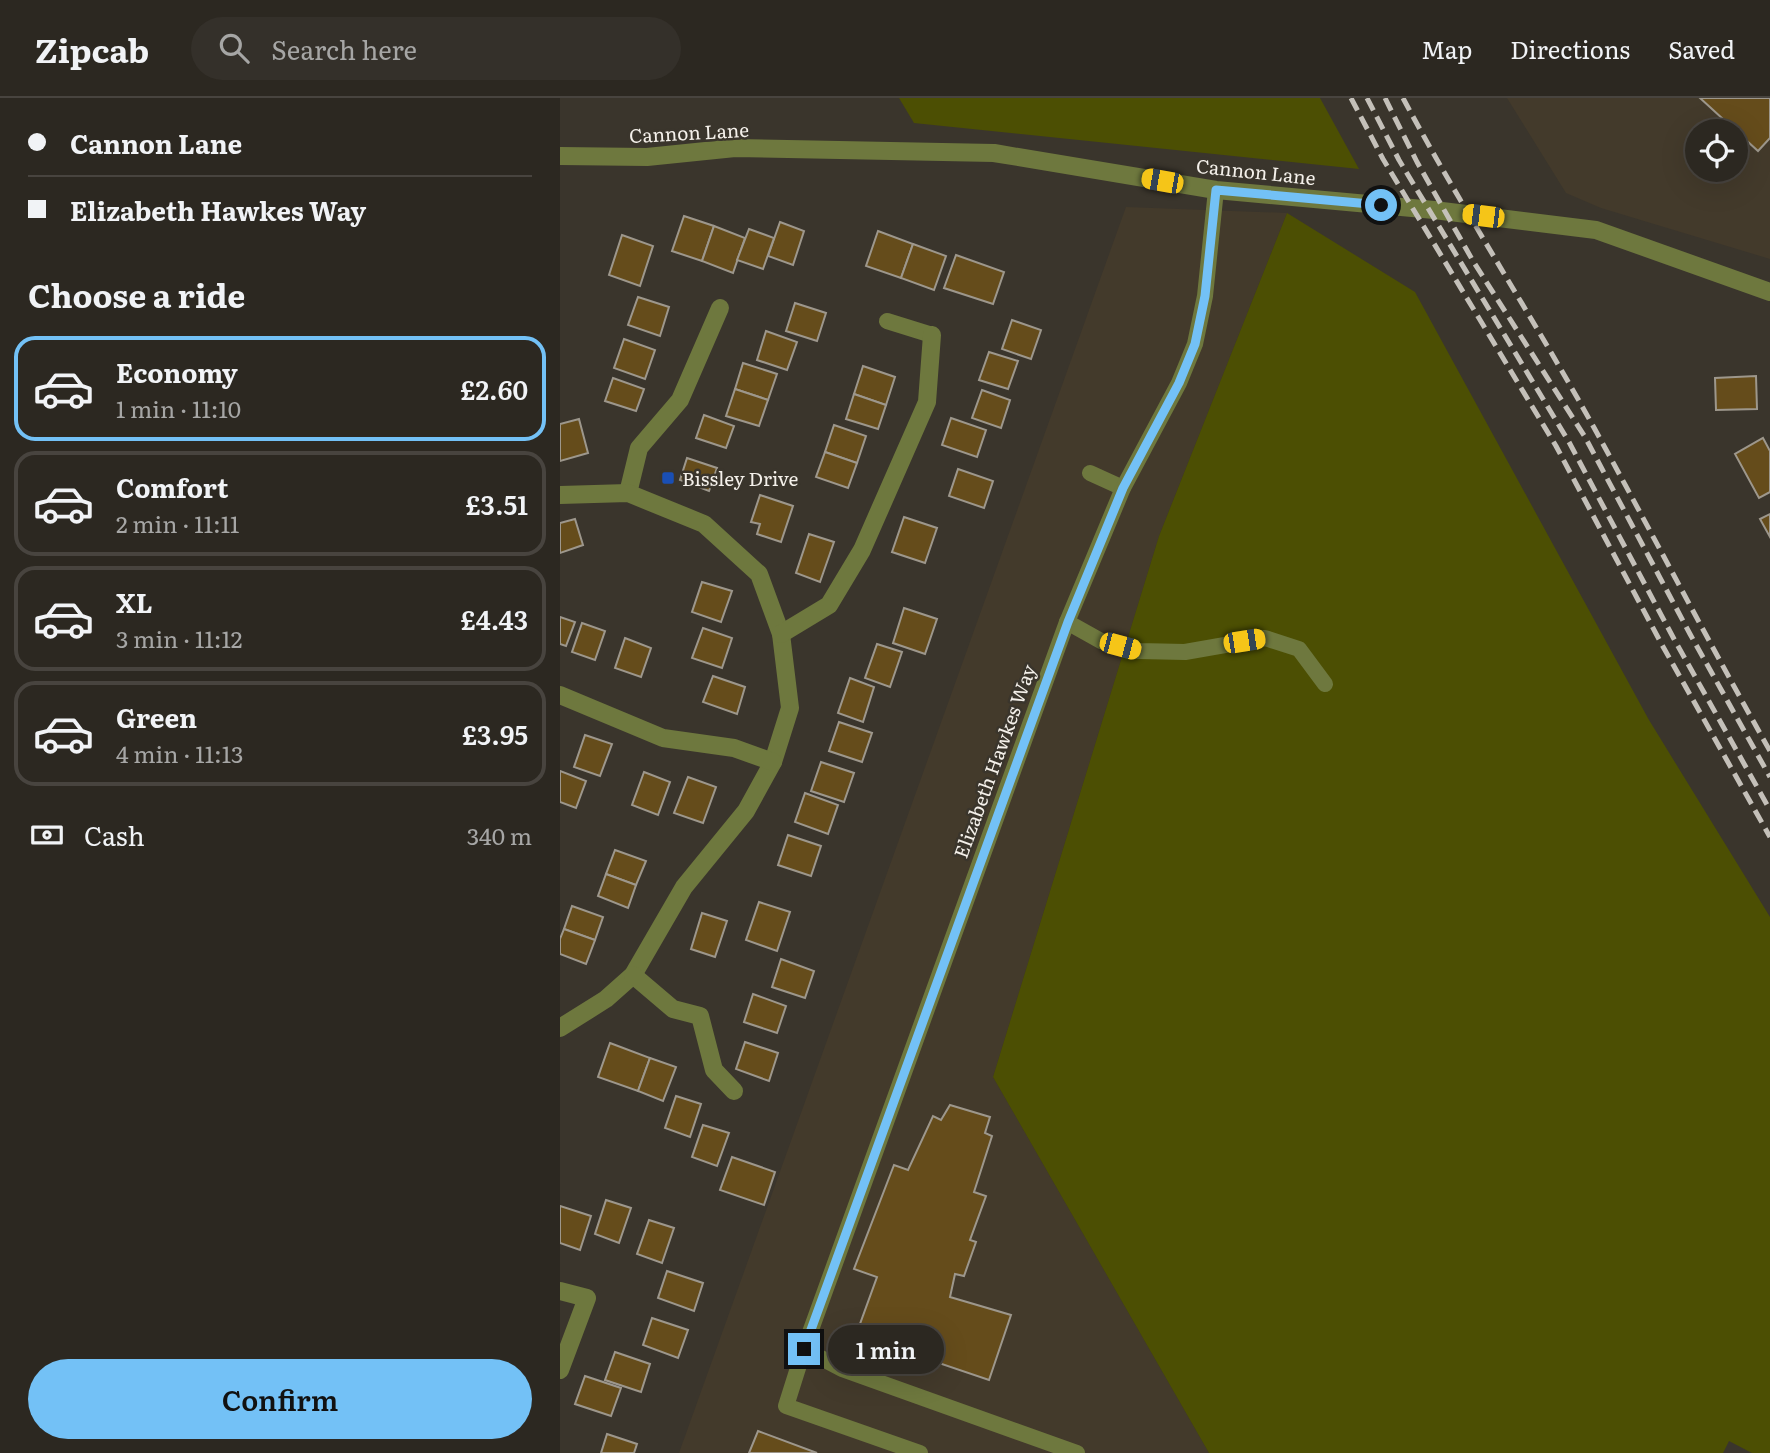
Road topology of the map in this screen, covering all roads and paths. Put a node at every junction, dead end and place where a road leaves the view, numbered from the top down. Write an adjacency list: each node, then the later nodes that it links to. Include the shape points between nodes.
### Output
1 (560, 156): 2 (street, Cannon Lane, via 647,157 735,148 994,153)
2 (1216, 190): 3 (street, Cannon Lane, via 1596,230); 8 (lane, Elizabeth Hawkes Way, via 1195,344)
3 (1770, 292)
4 (720, 309): 9 (street, via 680,400 639,448)
5 (887, 321): 6 (lane)
6 (932, 335): 12 (street, via 927,402 862,550 830,605)
7 (1090, 473): 8 (lane)
8 (1123, 488): 11 (lane, Elizabeth Hawkes Way)
9 (628, 493): 10 (street); 12 (street, via 704,524 759,574)
10 (560, 495)
11 (1068, 622): 13 (lane, via 1101,641 1139,651 1185,652 1265,638 1299,649); 20 (lane, Elizabeth Hawkes Way)
12 (780, 634): 15 (street, via 790,708)
13 (1325, 684)
14 (560, 695): 15 (street, via 663,738 734,748)
15 (773, 762): 16 (street, via 746,811 684,887)
16 (633, 975): 17 (street, via 606,999); 18 (street, via 673,1009 700,1016 714,1070)
17 (560, 1028)
18 (734, 1091)
19 (560, 1291): 21 (street, via 587,1298)
20 (804, 1349): 22 (lane, Elizabeth Hawkes Way, via 786,1406); 23 (lane, via 842,1369)
21 (560, 1370)
22 (920, 1453)
23 (1077, 1453)

